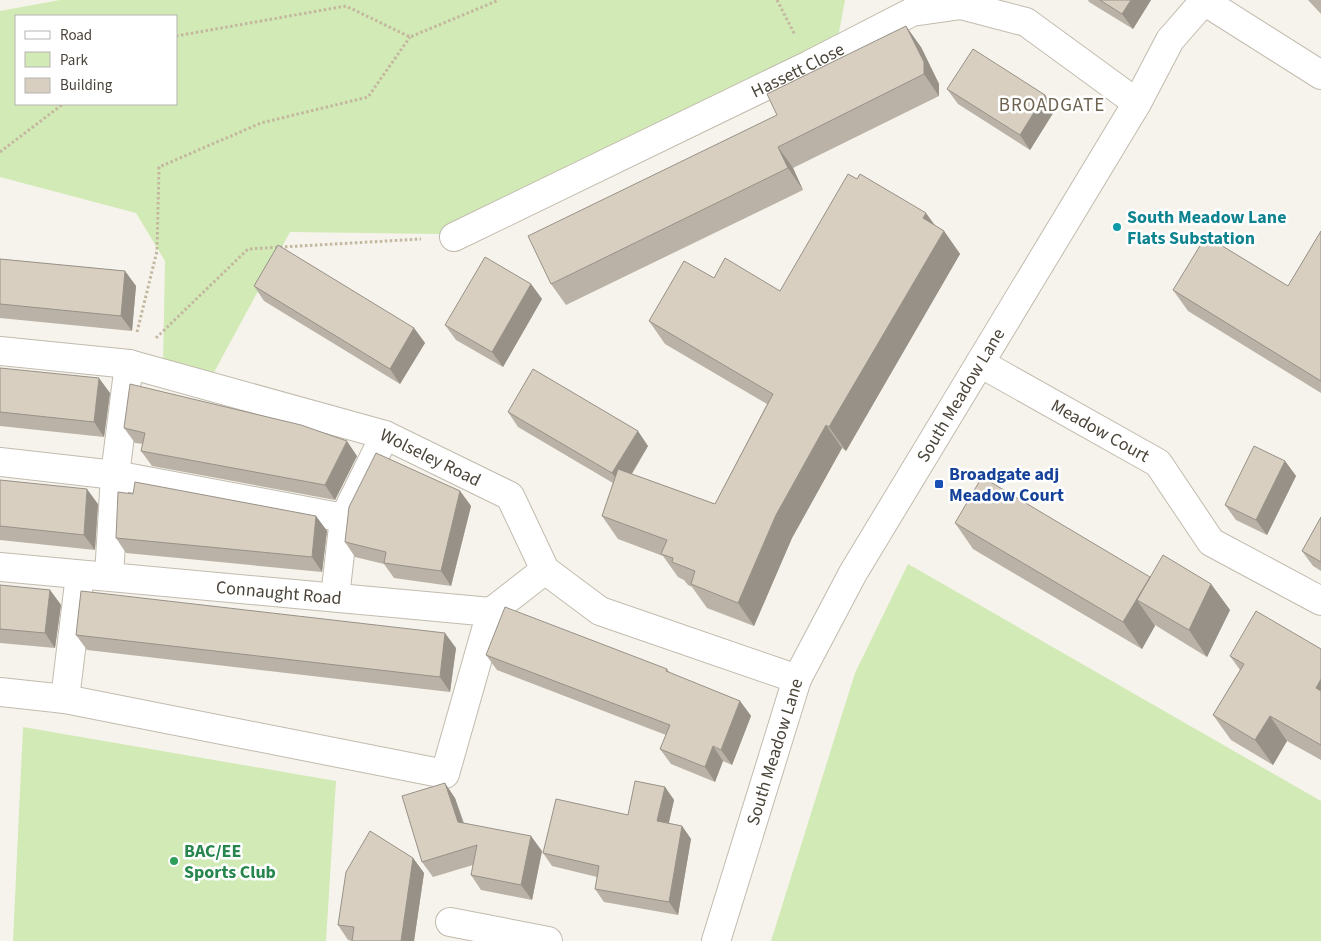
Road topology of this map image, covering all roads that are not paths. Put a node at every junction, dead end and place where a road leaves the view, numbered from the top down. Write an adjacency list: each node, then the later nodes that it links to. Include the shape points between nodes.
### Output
1 (1204, 0): 2 (street, South Meadow Lane); 3 (street, South Meadow Lane, via 1170,40)
2 (1321, 75)
3 (1137, 104): 4 (street, Hassett Close, via 1026,22 961,5 912,12); 6 (street, South Meadow Lane)
4 (454, 237)
5 (0, 351): 7 (street, Wolseley Road)
6 (980, 363): 17 (street, Meadow Court, via 1158,463 1211,542); 19 (street, South Meadow Lane, via 854,573)
7 (129, 364): 8 (street, Wolseley Road); 10 (street)
8 (385, 435): 11 (street); 13 (street, Wolseley Road, via 510,496)
9 (0, 462): 10 (street)
10 (115, 475): 11 (street); 15 (street)
11 (344, 518): 16 (street)
12 (0, 567): 14 (street, Connaught Road)
13 (545, 570): 18 (street); 19 (street, Wolseley Road, via 600,611)
14 (80, 575): 15 (street, Connaught Road); 21 (street)
15 (109, 576): 16 (street, Connaught Road)
16 (335, 597): 18 (street, Connaught Road)
17 (1321, 601)
18 (491, 612): 21 (street, via 445,774)
19 (797, 679): 24 (street, South Meadow Lane)
20 (0, 692): 21 (street)
21 (66, 699)
22 (450, 922): 23 (street)
23 (548, 941)
24 (716, 941)

